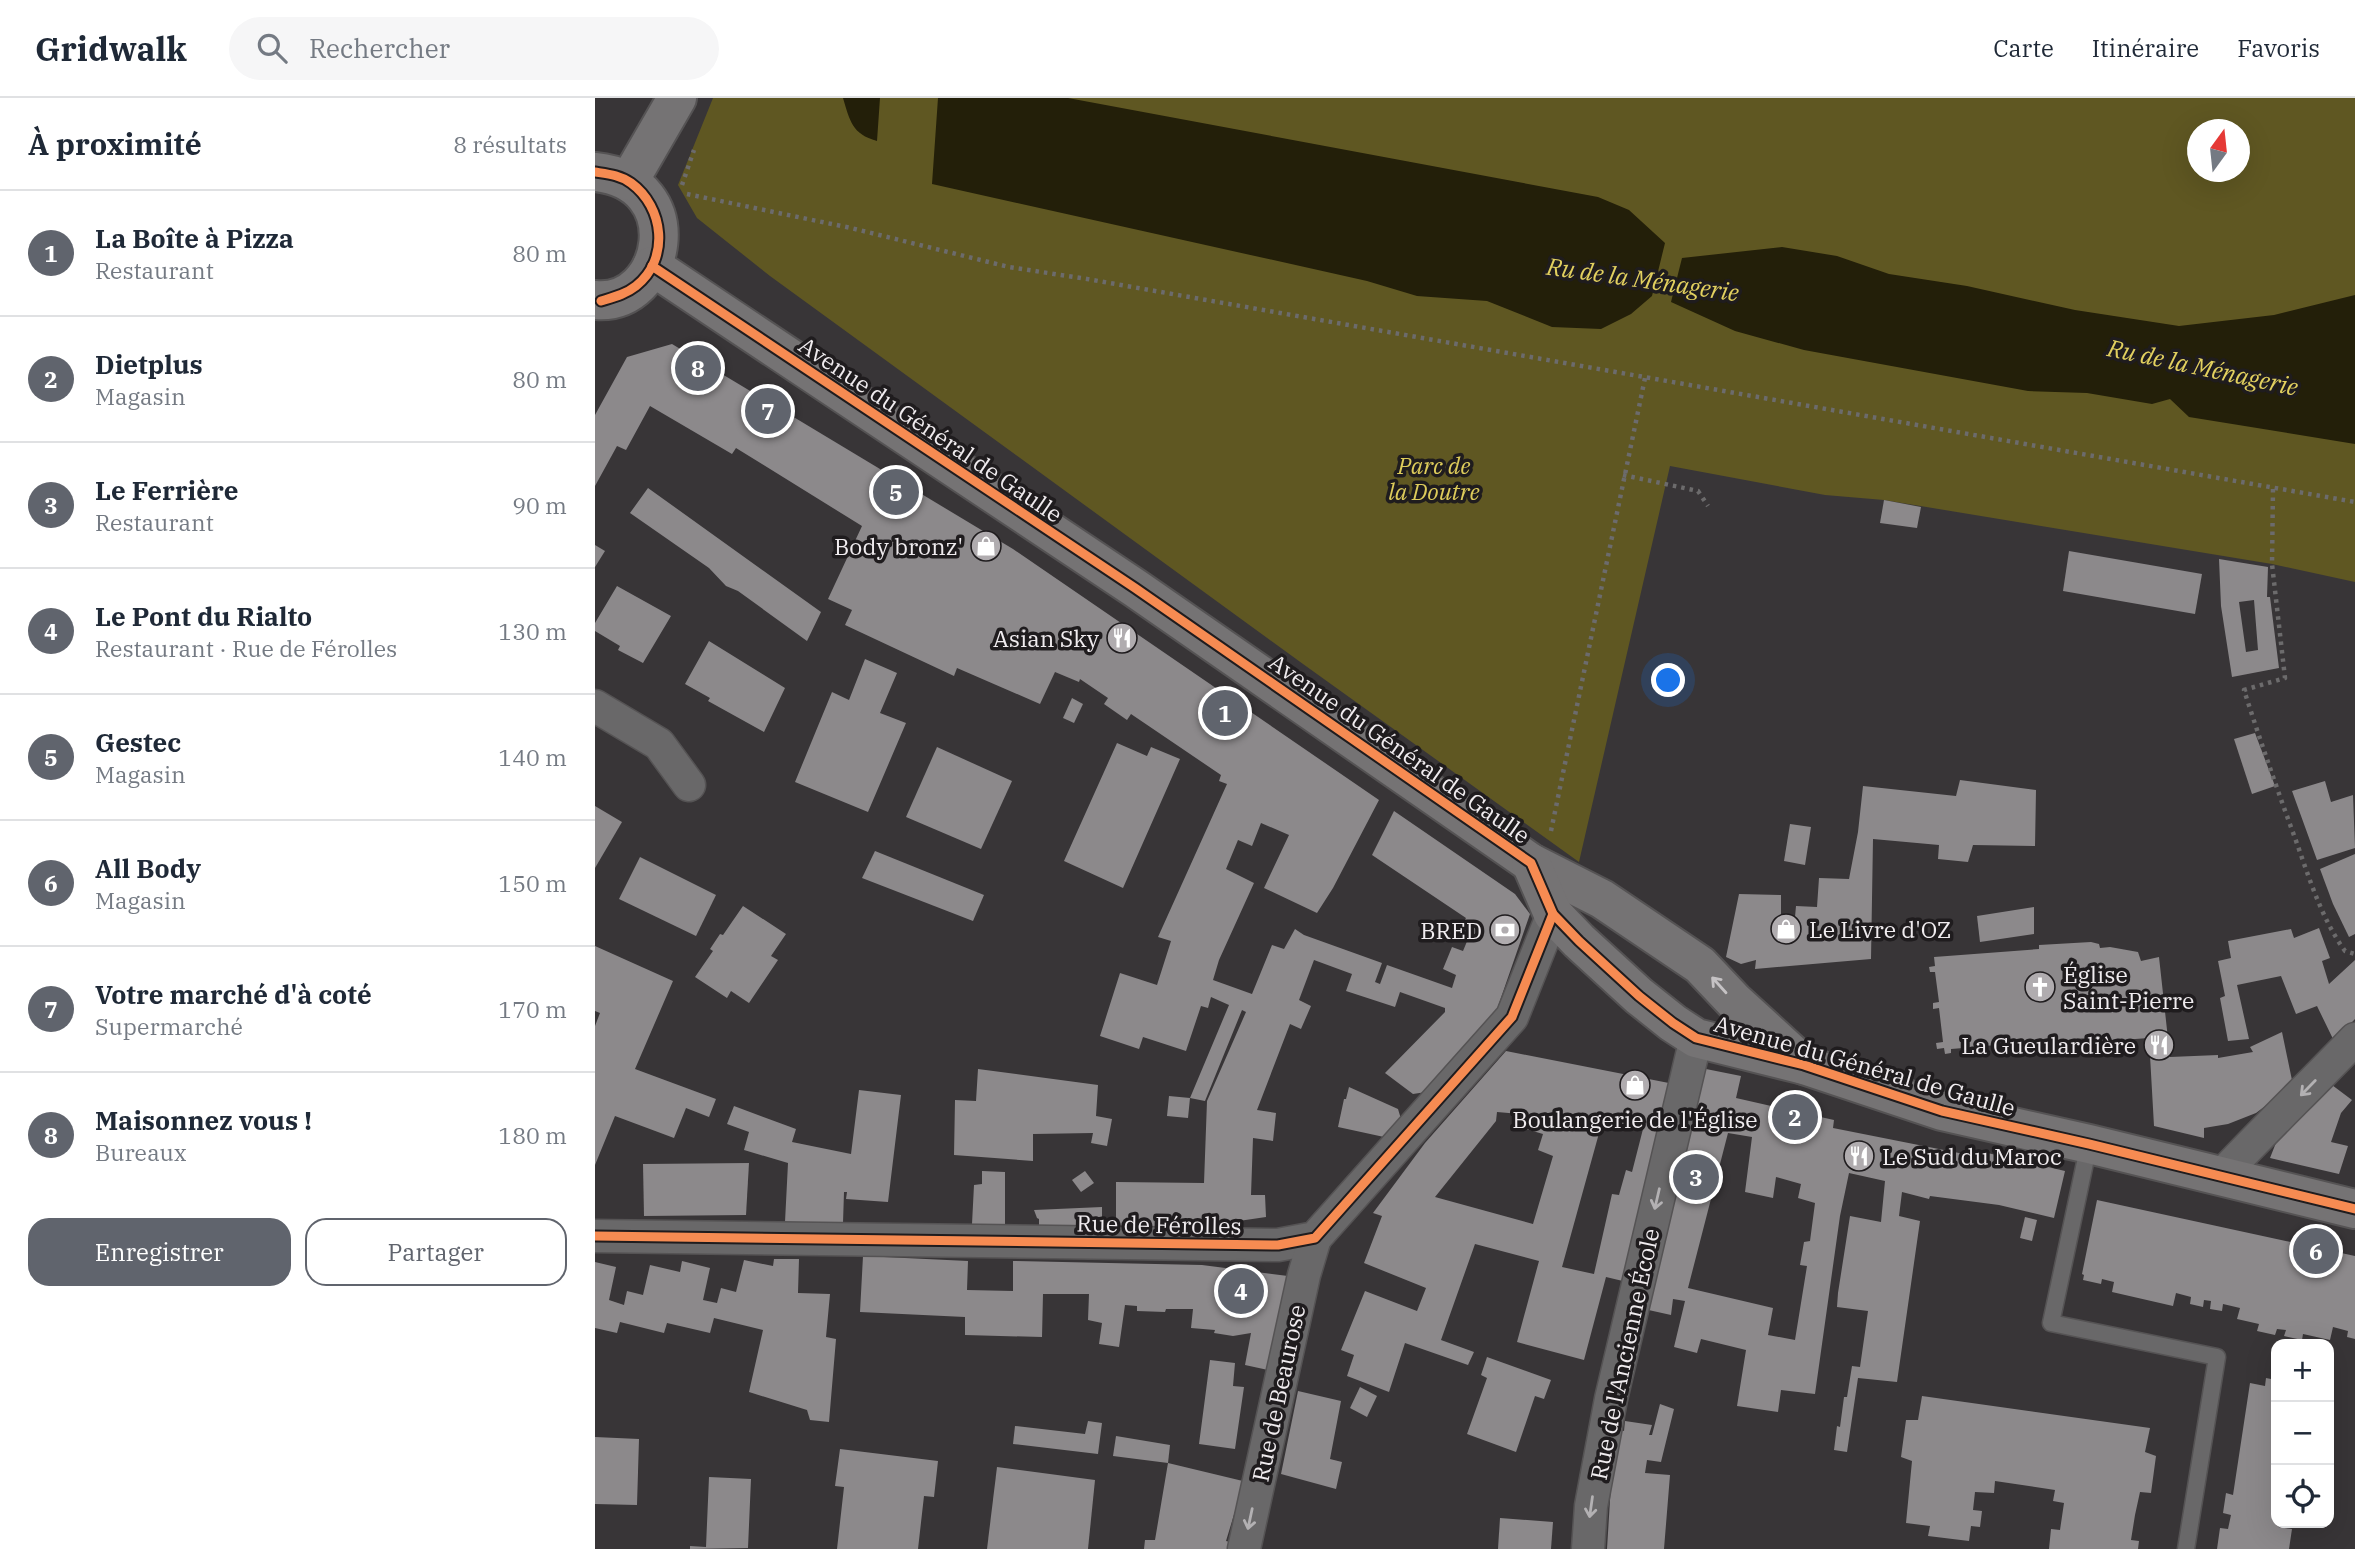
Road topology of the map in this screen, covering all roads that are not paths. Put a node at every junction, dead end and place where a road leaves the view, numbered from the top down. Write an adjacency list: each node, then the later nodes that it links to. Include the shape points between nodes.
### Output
1 (677, 98): 2 (main road)
2 (612, 177): 3 (main road, via 645,195 655,212 660,231)
3 (652, 266): 4 (main road, via 638,285); 7 (main road, Avenue du Général de Gaulle)
4 (597, 304)
5 (595, 706): 6 (street, via 659,744)
6 (689, 785)
7 (1540, 851): 8 (main road, Avenue du Général de Gaulle); 11 (main road, Avenue du Général de Gaulle, one-way to 7, via 1700,965 1602,900)
8 (1553, 914): 9 (main road, Avenue du Général de Gaulle, via 1639,996); 16 (street, via 1512,1017)
9 (1696, 1038): 11 (main road, Avenue du Général de Gaulle); 18 (street, Rue de l'Ancienne École, one-way to 18, via 1617,1373 1593,1493)
10 (2355, 1039): 13 (street, one-way to 13)
11 (1804, 1065): 12 (main road, Avenue du Général de Gaulle, via 1942,1111)
12 (2089, 1144): 13 (main road, Avenue du Général de Gaulle); 19 (lane, via 2051,1323 2217,1357)
13 (2220, 1177): 14 (main road, Avenue du Général de Gaulle)
14 (2355, 1209)
15 (595, 1236): 16 (street, Rue de Férolles, via 1278,1245)
16 (1315, 1238): 17 (street, Rue de Beaurose, one-way to 17)
17 (1244, 1549)
18 (1588, 1549)
19 (2186, 1549)

